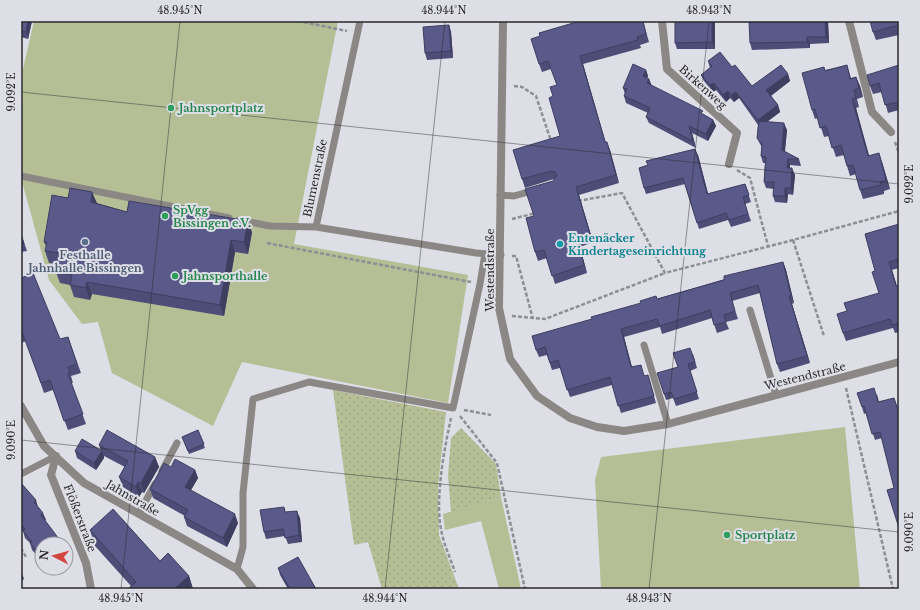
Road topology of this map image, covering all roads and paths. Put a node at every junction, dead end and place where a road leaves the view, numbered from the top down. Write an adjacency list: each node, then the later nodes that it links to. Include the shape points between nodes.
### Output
1 (298, 21): 6 (path)
2 (360, 21): 6 (lane, Blumenstraße)
3 (503, 21): 7 (street, Westendstraße)
4 (662, 21): 10 (street, Birkenweg, via 667,69 737,133)
5 (849, 21): 8 (street, via 872,112)
6 (357, 33): 18 (lane, Blumenstraße)
7 (501, 84): 9 (path, via 522,87 536,96); 13 (street, Westendstraße)
8 (891, 132)
9 (552, 146)
10 (729, 164): 21 (path, via 750,178)
11 (21, 176): 18 (lane, via 270,226)
12 (541, 188): 13 (lane, via 514,196)
13 (500, 195): 17 (street, Westendstraße)
14 (577, 201): 24 (path, via 622,193)
15 (899, 211): 19 (path)
16 (540, 212): 17 (path, via 518,218)
17 (500, 218): 23 (street, Westendstraße)
18 (316, 227): 22 (lane, Blumenstraße)
19 (793, 240): 21 (path); 29 (path)
20 (267, 243): 25 (path)
21 (768, 246): 24 (path)
22 (485, 254): 23 (lane, Blumenstraße); 25 (lane)
23 (501, 255): 27 (street, Westendstraße); 28 (path, via 516,256)
24 (665, 273): 28 (path, via 545,319)
25 (480, 284): 35 (lane)
26 (750, 310): 33 (lane)
27 (500, 314): 28 (path); 37 (street, Westendstraße, via 510,359 537,396 550,405 570,418 597,427 624,431)
28 (533, 319)
29 (824, 336)
30 (644, 346): 37 (lane)
31 (899, 364): 32 (street, Westendstraße)
32 (844, 378): 33 (street, Westendstraße); 49 (path)
33 (776, 395): 37 (street, Westendstraße)
34 (21, 406): 39 (street, Jahnstraße, via 44,446)
35 (453, 408): 36 (path); 44 (lane, via 309,382 253,399 243,493 243,547); 45 (path, via 445,443 440,513 442,534); 48 (path, via 497,463)
36 (491, 415)
37 (668, 424)
38 (177, 443): 41 (lane)
39 (56, 456): 40 (lane); 41 (street, Jahnstraße, via 84,483); 46 (street, Flößerstraße, via 51,475 86,563)
40 (21, 474)
41 (139, 513): 44 (street, Jahnstraße)
42 (21, 548): 43 (path)
43 (26, 557)
44 (237, 569): 47 (street, Jahnstraße)
45 (455, 572)
46 (91, 589)
47 (253, 589)
48 (525, 589)
49 (893, 589)

